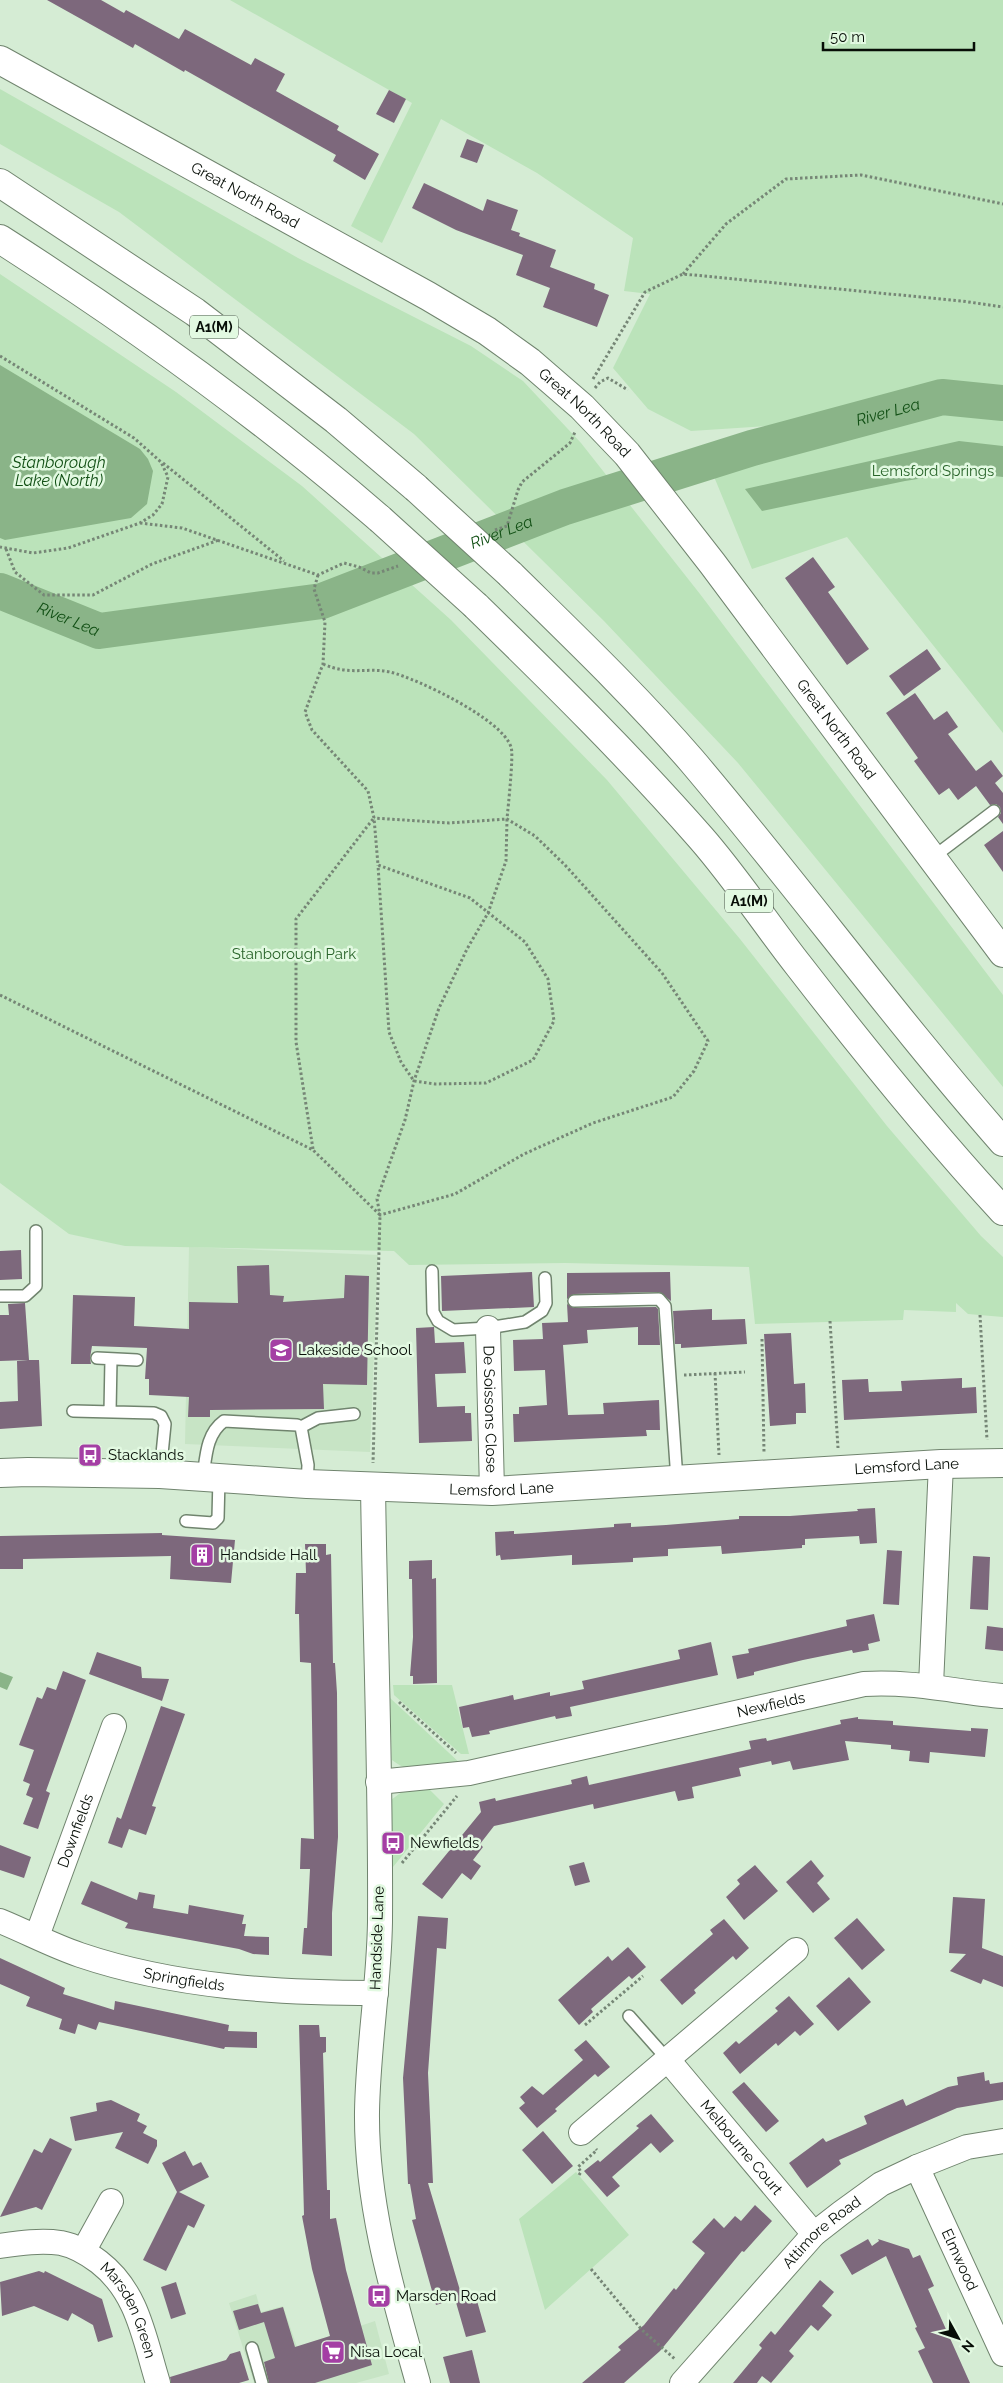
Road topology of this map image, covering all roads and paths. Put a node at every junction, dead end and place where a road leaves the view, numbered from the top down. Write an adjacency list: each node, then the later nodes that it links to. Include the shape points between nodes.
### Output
1 (0, 60): 10 (main road, Great North Road, via 428,296 487,332 530,362)
2 (0, 183): 30 (main road, A1(M), bridge, via 195,312 336,420 510,574 595,657 690,759)
3 (1003, 204): 5 (path, via 861,175 786,179 726,224)
4 (0, 239): 32 (main road, A1(M), bridge, via 129,324 224,393 380,519 476,606 550,678 702,839 904,1097)
5 (683, 274): 6 (path); 8 (path, via 645,292)
6 (1003, 307)
7 (0, 356): 11 (path, via 134,438)
8 (593, 379)
9 (628, 390): 10 (path, via 608,378 600,382)
10 (580, 416): 13 (path, via 570,444 522,482); 24 (main road, Great North Road, via 627,454)
11 (161, 462): 12 (path, via 168,477 162,504 153,515); 17 (path)
12 (140, 522): 14 (path, via 182,528); 16 (path, via 68,548 33,553)
13 (508, 522)
14 (219, 540): 16 (path, via 152,564 93,595 44,594 15,572); 17 (path)
15 (0, 547): 16 (path)
16 (6, 548)
17 (287, 563): 19 (path)
18 (371, 573): 19 (path, via 344,563)
19 (318, 574): 20 (path, via 314,589 324,622)
20 (322, 664): 22 (path, via 305,712 312,730 368,791); 23 (path, via 338,671 389,672 438,691 495,724 511,747)
21 (994, 811): 24 (lane)
22 (374, 818): 23 (path, via 449,823); 25 (path); 31 (path, via 296,919 296,1042)
23 (508, 819): 26 (path, via 506,861); 33 (path, via 535,836 565,865 662,973 708,1041 694,1071 673,1097 593,1123 524,1154 455,1194)
24 (932, 858): 27 (main road, Great North Road)
25 (378, 865): 26 (path, via 470,898); 29 (path, via 389,1032 400,1062)
26 (488, 913): 29 (path, via 439,1008); 29 (path, via 525,942 544,972 548,979 554,1021 533,1060 486,1083)
27 (1003, 953)
28 (0, 995): 31 (path)
29 (414, 1081): 33 (path, via 405,1120 377,1199)
30 (1003, 1142)
31 (313, 1150): 33 (path)
32 (1003, 1211)
33 (380, 1215): 63 (path)
34 (36, 1231): 37 (lane, via 36,1286 25,1296)
35 (432, 1271): 41 (lane, via 433,1312 438,1321 453,1330)
36 (546, 1278): 41 (lane, via 546,1303 542,1311 525,1322)
37 (0, 1296)
38 (574, 1301): 48 (lane, via 659,1299 665,1306)
39 (980, 1315): 53 (path)
40 (830, 1321): 55 (path)
41 (488, 1328): 64 (street, De Soissons Close)
42 (762, 1339): 58 (path)
43 (97, 1358): 44 (lane)
44 (112, 1359): 45 (lane); 50 (lane)
45 (137, 1360)
46 (745, 1372): 47 (path)
47 (715, 1373): 48 (path); 60 (path)
48 (670, 1376): 61 (lane)
49 (73, 1411): 50 (lane)
50 (110, 1412): 57 (lane, via 154,1412 161,1416 164,1424)
51 (354, 1414): 52 (lane, via 318,1418)
52 (301, 1427): 59 (lane, via 296,1424 224,1421 207,1445); 62 (lane, via 308,1465)
53 (996, 1463): 54 (main road, Lemsford Lane)
54 (941, 1464): 55 (main road, Lemsford Lane); 66 (street)
55 (839, 1470): 58 (main road, Lemsford Lane)
56 (0, 1474): 57 (main road, Lemsford Lane)
57 (160, 1474): 59 (main road, Lemsford Lane)
58 (765, 1475): 60 (main road, Lemsford Lane)
59 (211, 1477): 62 (main road, Lemsford Lane); 65 (lane, via 218,1518 213,1523)
60 (720, 1478): 61 (main road, Lemsford Lane)
61 (677, 1480): 64 (main road, Lemsford Lane)
62 (307, 1484): 63 (main road, Lemsford Lane)
63 (373, 1486): 64 (main road, Lemsford Lane); 69 (street, Handside Lane)
64 (492, 1492)
65 (186, 1521)
66 (931, 1685): 67 (street, Newfields, via 973,1694); 69 (street, Newfields, via 864,1684 469,1773)
67 (1003, 1696)
68 (114, 1726): 71 (street, Downfields)
69 (378, 1782): 74 (street, Handside Lane, via 380,1923)
70 (0, 1921): 71 (street, Springfields)
71 (37, 1936): 74 (street, Springfields, via 78,1955 145,1974 283,1991)
72 (796, 1950): 77 (street)
73 (643, 1976): 76 (path)
74 (376, 1993): 91 (street, Handside Lane, via 367,2113 374,2212)
75 (629, 2016): 77 (lane)
76 (585, 2026)
77 (668, 2060): 78 (street); 82 (street, Melbourne Court)
78 (581, 2133)
79 (1003, 2141): 80 (street, Attimore Road, via 966,2147)
80 (917, 2167): 82 (street, Attimore Road, via 881,2184); 87 (street, Elmwood)
81 (111, 2201): 84 (street, Marsden Green)
82 (814, 2234): 88 (street, Attimore Road)
83 (0, 2246): 84 (street, Marsden Green, via 62,2243)
84 (84, 2250): 89 (street, Marsden Green, via 110,2270 128,2293 139,2316)
85 (591, 2269): 88 (path)
86 (252, 2348): 90 (lane)
87 (1003, 2354)
88 (687, 2378)
89 (158, 2383)
90 (262, 2383)
91 (418, 2383)

